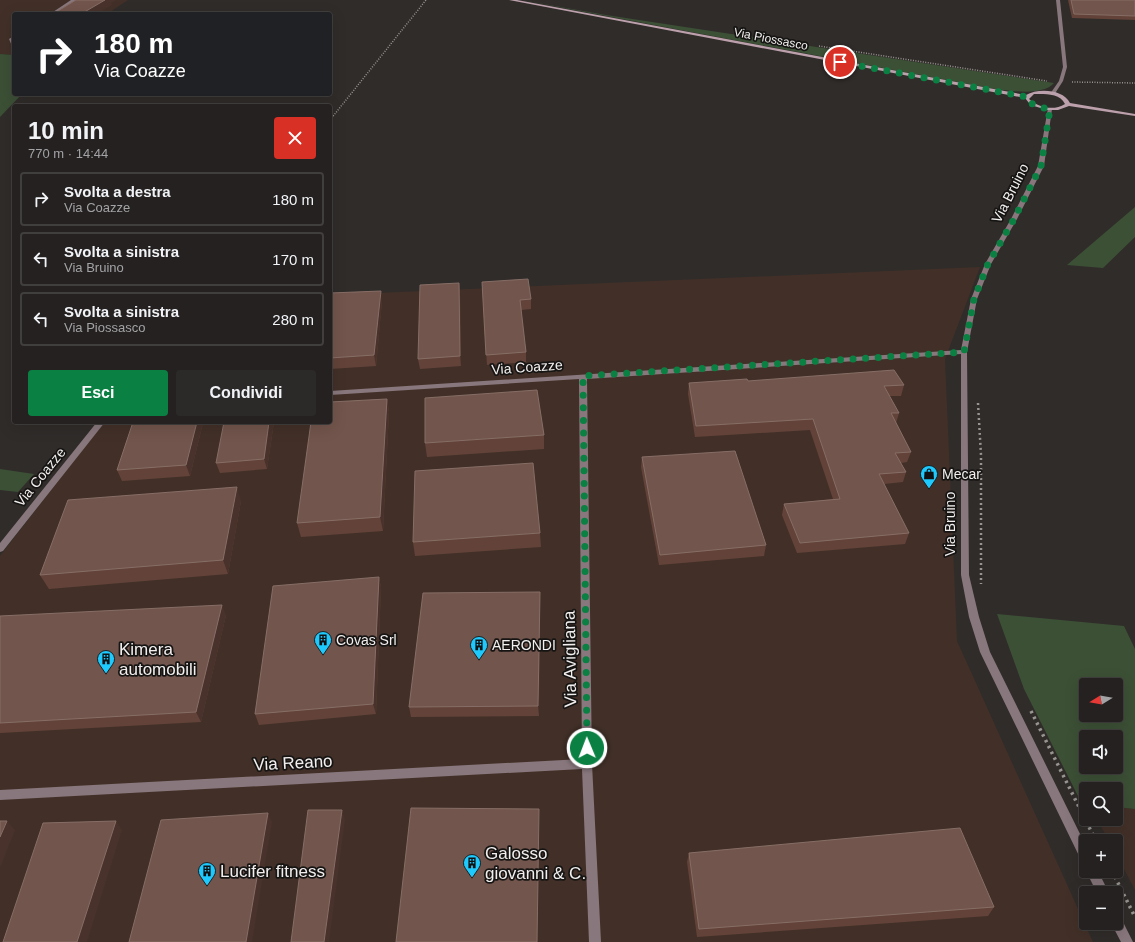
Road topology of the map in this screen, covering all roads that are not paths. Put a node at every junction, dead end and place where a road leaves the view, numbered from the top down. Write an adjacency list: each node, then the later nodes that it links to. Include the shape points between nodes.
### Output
1 (74, 0): 4 (street)
2 (511, 0): 6 (street, Via Piossasco)
3 (1058, 0): 5 (street, via 1065,67 1061,81)
4 (55, 12)
5 (1052, 94): 6 (street, Via Piossasco, via 1033,93); 7 (street, via 1062,97)
6 (1027, 97): 8 (street, Via Piossasco, via 1029,102)
7 (1068, 104): 8 (street, via 1062,108); 9 (street)
8 (1050, 109): 10 (street, Via Bruino, via 1041,166 988,264 974,299)
9 (1135, 115)
10 (964, 352): 11 (street, Via Coazze); 17 (street, Via Bruino, via 965,575 974,617 985,652)
11 (583, 376): 12 (street, Via Coazze); 15 (street, Via Avigliana)
12 (332, 393)
13 (99, 424): 14 (street, Via Coazze)
14 (0, 548)
15 (587, 764): 16 (street, Via Reano); 19 (street, Via Avigliana)
16 (0, 795)
17 (1079, 844)
18 (1121, 930): 20 (street)
19 (595, 942)
20 (1127, 942)

